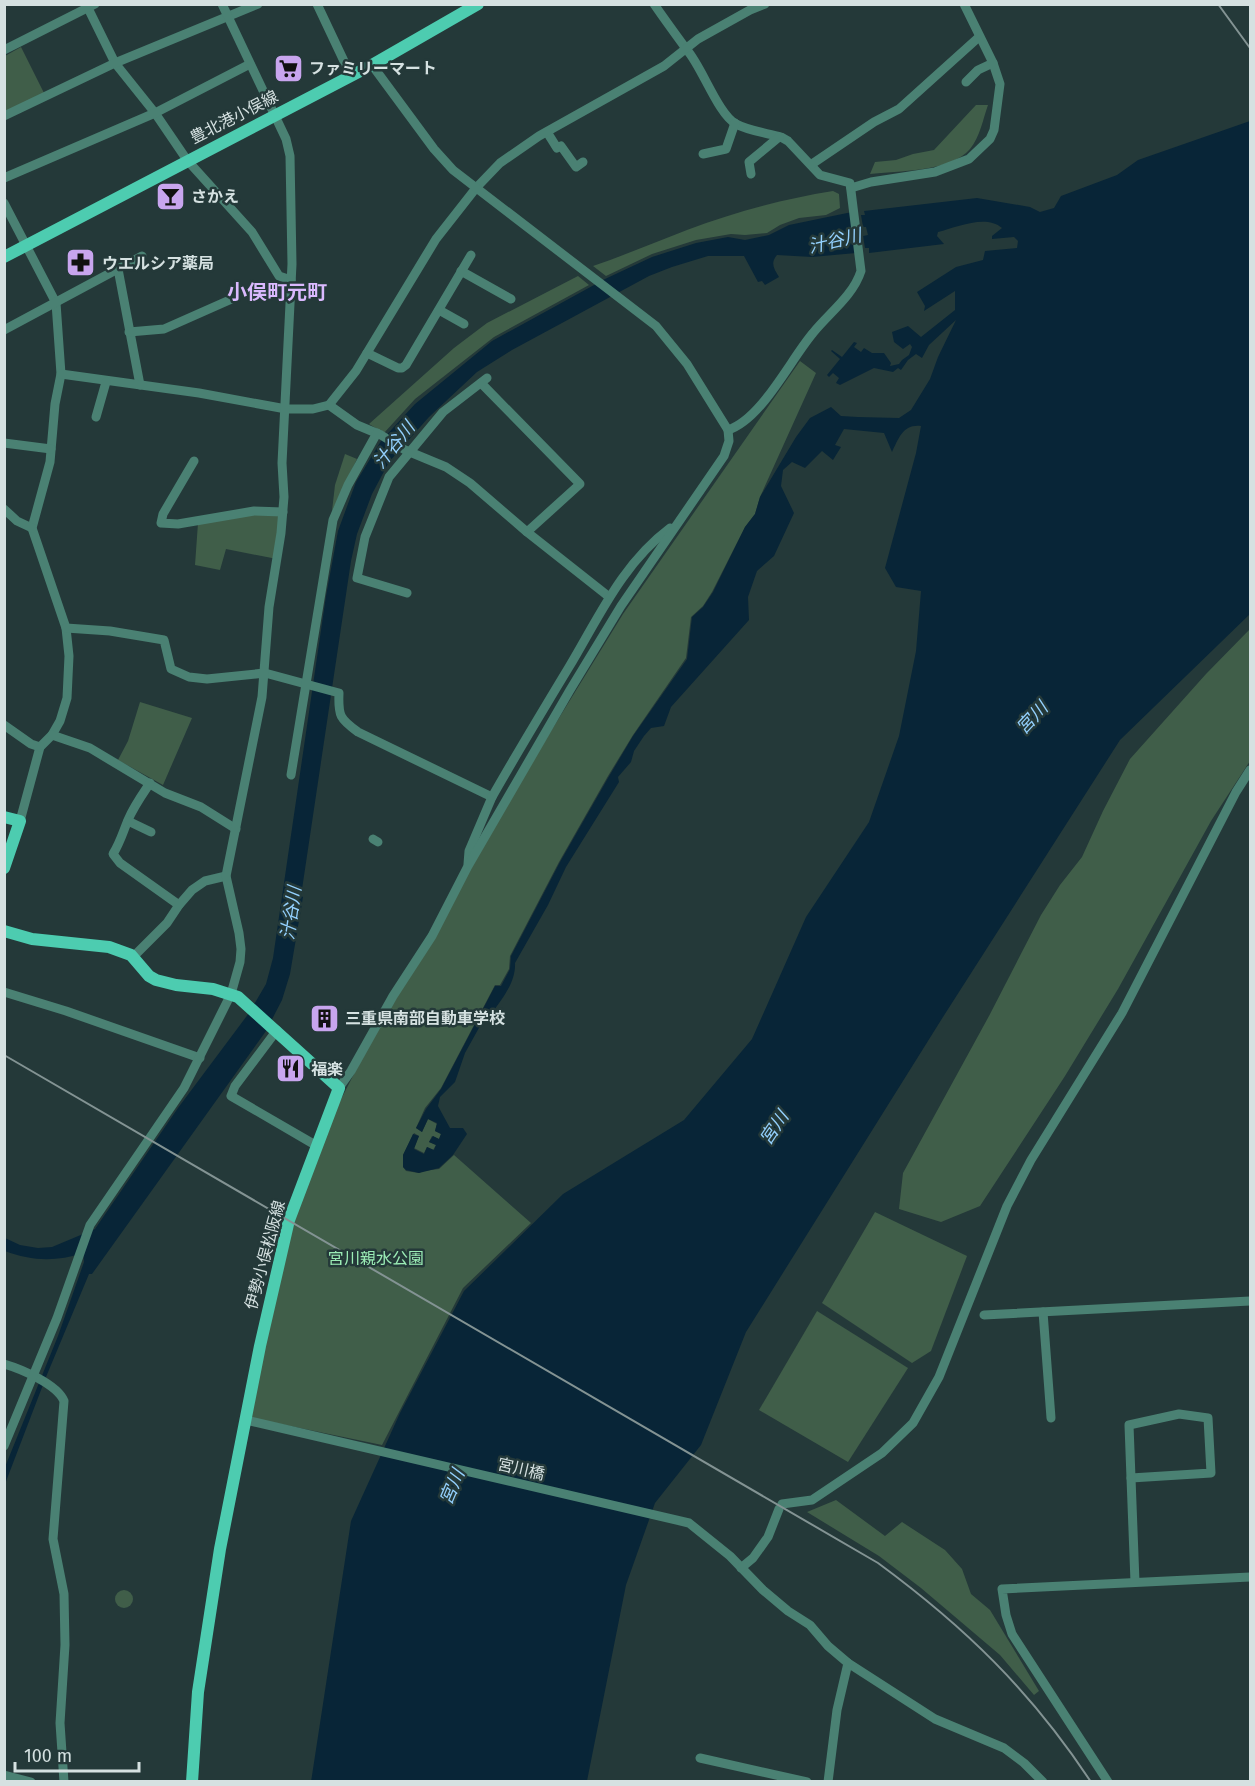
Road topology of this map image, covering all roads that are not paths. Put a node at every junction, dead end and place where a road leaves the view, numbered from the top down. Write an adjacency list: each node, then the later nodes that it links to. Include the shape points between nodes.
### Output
1 (222, 4): 9 (street)
2 (258, 4): 9 (street)
3 (317, 4): 17 (street)
4 (478, 4): 16 (main road, 豊北港小俣線)
5 (654, 4): 11 (street)
6 (765, 4): 11 (street, via 719,26)
7 (964, 4): 10 (street)
8 (89, 6): 12 (street); 13 (street)
9 (228, 17): 13 (street); 15 (street)
10 (979, 37): 14 (street); 28 (street, via 899,109)
11 (687, 49): 22 (street, via 712,95); 23 (street)
12 (4, 50)
13 (115, 63): 19 (street); 20 (street)
14 (993, 63): 18 (street); 32 (street, via 1000,84 993,130 990,140 969,159 935,172)
15 (250, 64): 19 (street); 21 (street)
16 (372, 65): 17 (main road, 豊北港小俣線); 31 (street, via 434,149)
17 (351, 76): 21 (main road, 豊北港小俣線)
18 (966, 82)
19 (155, 113): 26 (street); 30 (street)
20 (4, 116)
21 (274, 116): 26 (main road, 豊北港小俣線); 40 (street, via 290,156)
22 (735, 123): 24 (street); 25 (street, via 726,149)
23 (547, 132): 27 (street, via 576,167); 31 (street, via 500,163)
24 (780, 137): 28 (street); 29 (street, via 749,162)
25 (703, 154)
26 (187, 160): 34 (main road, 豊北港小俣線); 40 (street, via 252,232 279,276)
27 (583, 162)
28 (812, 164): 32 (street, via 820,175 847,181)
29 (751, 174)
30 (4, 178)
31 (476, 188): 48 (street, via 436,239); 55 (street, via 656,326 680,353)
32 (851, 188): 55 (street, via 861,271 853,287 812,333 768,395 740,426)
33 (4, 203): 34 (street)
34 (26, 246): 37 (main road, 豊北港小俣線); 43 (street)
35 (471, 255): 39 (street)
36 (142, 256): 38 (street)
37 (4, 257)
38 (118, 269): 43 (street); 47 (street)
39 (462, 271): 42 (street); 44 (street)
40 (291, 280): 53 (street)
41 (234, 298): 47 (street, via 164,329)
42 (511, 299)
43 (56, 303): 46 (street); 49 (street)
44 (439, 310): 45 (street); 48 (street, via 402,368)
45 (464, 324)
46 (4, 330)
47 (129, 332): 51 (street)
48 (366, 353): 52 (street)
49 (61, 374): 50 (street); 58 (street)
50 (106, 382): 51 (street); 54 (street)
51 (140, 385): 53 (street)
52 (329, 405): 53 (street); 56 (street, via 357,425)
53 (286, 409): 62 (street)
54 (96, 417)
55 (728, 430): 63 (street, via 724,456)
56 (379, 434): 59 (street); 70 (street, via 348,485 333,520)
57 (4, 443): 58 (street)
58 (51, 448): 64 (street)
59 (407, 450): 65 (street, via 446,466); 65 (street, via 442,412 484,380 580,484); 66 (street, via 381,493 365,537 357,578)
60 (194, 461): 62 (street, via 161,523)
61 (4, 509): 64 (street)
62 (283, 512): 69 (street, via 269,607)
63 (678, 524): 67 (street, via 630,568); 83 (street, via 615,616)
64 (32, 528): 68 (street)
65 (527, 532): 67 (street)
66 (407, 593)
67 (608, 596): 77 (street)
68 (66, 628): 69 (street, via 164,640 171,669 189,677); 72 (street, via 67,699)
69 (265, 673): 70 (street); 81 (street)
70 (307, 684): 75 (street); 77 (street, via 339,693 342,721 358,732)
71 (4, 725): 73 (street)
72 (52, 735): 73 (street); 76 (street, via 90,747)
73 (40, 747): 79 (street)
74 (1251, 770): 104 (street, via 1122,1013 1007,1206 939,1377 913,1423 882,1453 812,1500 780,1506 768,1537)
75 (291, 775)
76 (150, 783): 80 (street); 81 (street)
77 (492, 797): 83 (street, via 469,851)
78 (4, 817): 79 (main road)
79 (20, 821): 84 (main road)
80 (128, 821): 82 (street); 86 (street, via 113,854)
81 (236, 829): 85 (street)
82 (151, 832)
83 (468, 866): 93 (street, via 432,936)
84 (4, 868)
85 (226, 876): 86 (street, via 205,881); 90 (street, via 241,950)
86 (179, 905): 88 (street)
87 (4, 931): 88 (main road, via 32,939 110,947)
88 (133, 957): 90 (main road, via 156,980)
89 (4, 992): 92 (street)
90 (231, 994): 91 (main road); 92 (street)
91 (276, 1029): 93 (main road); 94 (street, via 231,1096)
92 (200, 1058): 99 (street, via 184,1088 90,1225)
93 (339, 1088): 94 (main road, 伊勢小俣松阪線)
94 (317, 1146): 101 (main road, 伊勢小俣松阪線, via 286,1230)
95 (1251, 1301): 96 (street)
96 (1043, 1312): 97 (street); 100 (street)
97 (984, 1315)
98 (4, 1365): 99 (street)
99 (33, 1377): 102 (street); 112 (street, via 49,1383 64,1401 53,1539 64,1594 60,1723)
100 (1051, 1418)
101 (246, 1420): 104 (street, 宮川橋, via 689,1523); 113 (main road, 伊勢小俣松阪線, via 199,1681)
102 (4, 1446)
103 (1131, 1478): 103 (street, via 1129,1425 1179,1414 1208,1418 1211,1473); 106 (street)
104 (741, 1568): 107 (street, 宮川橋, via 788,1611 810,1624)
105 (1251, 1576): 106 (street)
106 (1135, 1582): 116 (street, via 1002,1589 1012,1634)
107 (848, 1663): 110 (street, via 837,1710); 115 (street, 宮川橋, via 935,1719 1004,1748)
108 (700, 1758): 114 (street)
109 (4, 1775): 111 (street)
110 (831, 1781)
111 (31, 1782)
112 (64, 1782)
113 (192, 1782)
114 (807, 1782)
115 (1043, 1782)
116 (1108, 1782)

